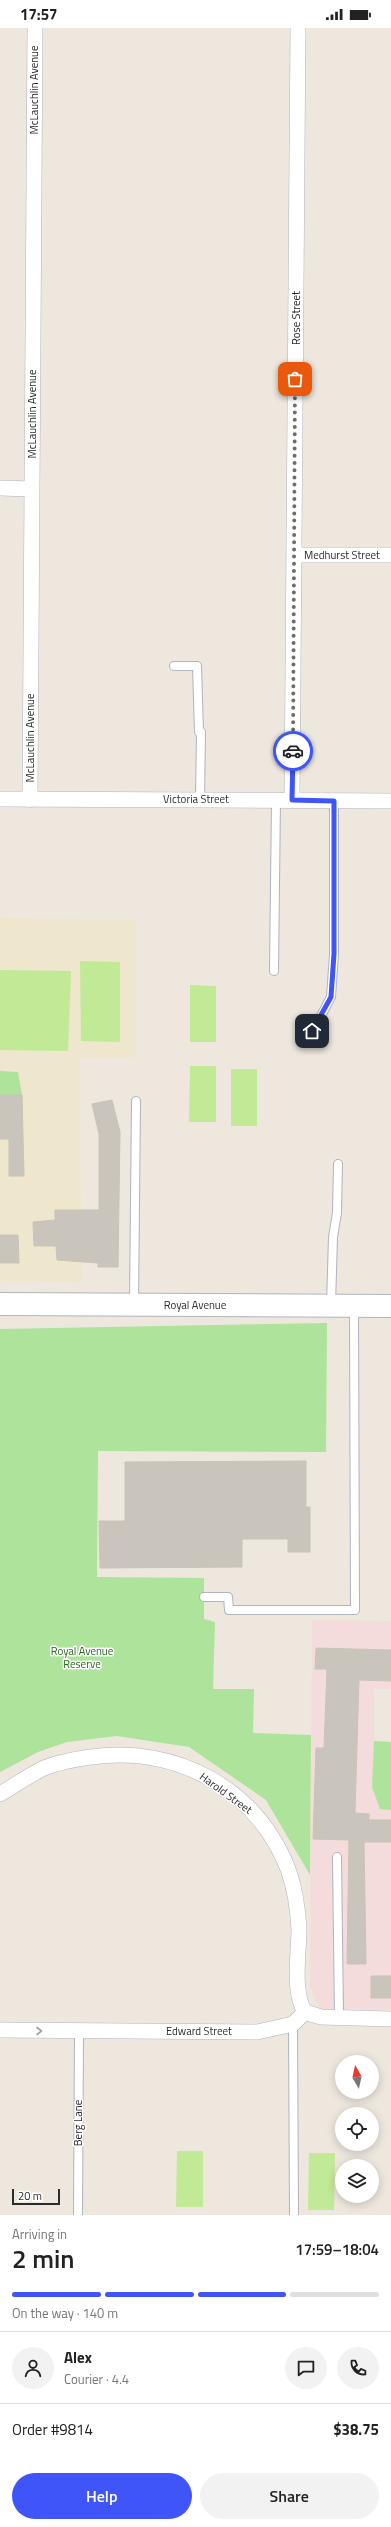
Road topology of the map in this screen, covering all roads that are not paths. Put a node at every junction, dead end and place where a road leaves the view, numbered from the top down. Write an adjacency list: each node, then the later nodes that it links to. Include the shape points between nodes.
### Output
1 (35, 28): 4 (street, McLauchlin Avenue)
2 (298, 28): 5 (street, Rose Street)
3 (0, 488): 4 (street)
4 (31, 489): 10 (street, McLauchlin Avenue)
5 (294, 555): 6 (street, Medhurst Street); 12 (street, Rose Street)
6 (391, 555)
7 (174, 666): 9 (lane, via 197,666 201,732)
8 (0, 799): 10 (street, Victoria Street)
9 (200, 799): 10 (street, Victoria Street); 11 (street, Victoria Street)
10 (30, 800)
11 (276, 800): 12 (street, Victoria Street); 15 (lane)
12 (292, 800): 13 (street, Victoria Street)
13 (334, 801): 14 (street, Victoria Street); 16 (lane, via 334,954 331,997)
14 (391, 801)
15 (274, 970)
16 (312, 1031)
17 (136, 1101): 20 (lane)
18 (338, 1164): 21 (lane)
19 (0, 1304): 20 (street, Royal Avenue)
20 (134, 1305): 21 (street, Royal Avenue)
21 (331, 1305): 22 (street, Royal Avenue)
22 (354, 1305): 23 (street, Royal Avenue); 24 (lane, via 355,1610 228,1610 228,1597)
23 (391, 1306)
24 (204, 1597)
25 (0, 1794): 27 (street, Harold Street, via 44,1768 70,1760 112,1754 149,1756 187,1766 211,1779 254,1812 288,1870 299,1926 298,1998)
26 (337, 1856): 28 (lane)
27 (305, 2012): 28 (street, via 322,2017); 30 (street)
28 (339, 2017): 29 (street)
29 (391, 2019)
30 (293, 2024): 32 (street, Edward Street, via 257,2032); 34 (lane)
31 (0, 2030): 32 (street, Edward Street, one-way to 32)
32 (79, 2031): 33 (lane, Berg Lane)
33 (78, 2215)
34 (294, 2215)

